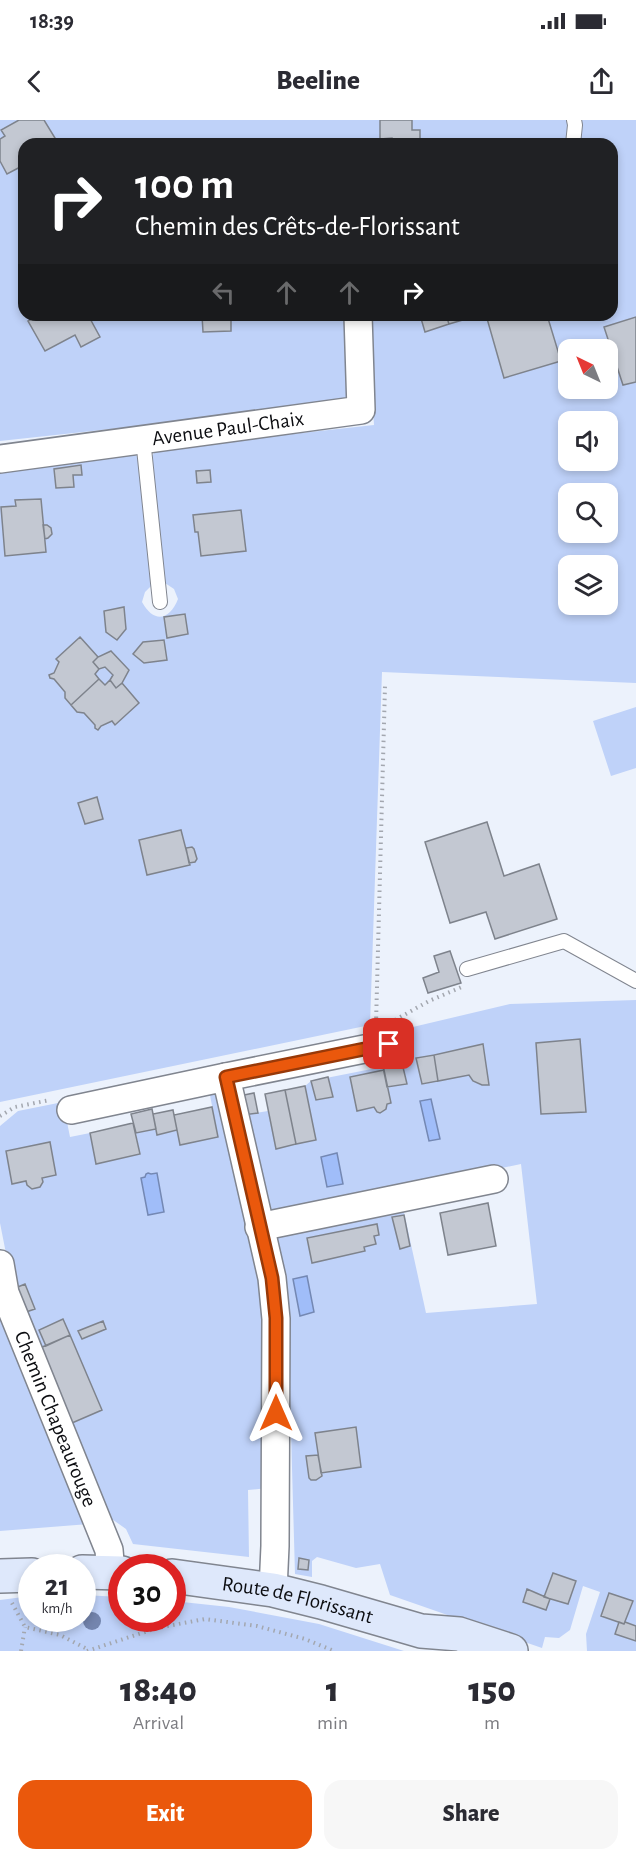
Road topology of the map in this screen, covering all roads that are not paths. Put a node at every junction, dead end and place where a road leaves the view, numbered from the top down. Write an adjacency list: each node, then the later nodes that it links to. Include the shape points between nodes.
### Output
1 (574, 120): 2 (lane)
2 (574, 138)
3 (358, 321): 4 (street, Avenue Paul-Chaix, via 361,410)
4 (143, 439): 5 (street, Avenue Paul-Chaix); 6 (lane)
5 (0, 459)
6 (160, 602)
7 (467, 969): 8 (lane, via 564,941)
8 (636, 981)
9 (389, 1029): 10 (street)
10 (226, 1077): 11 (street); 13 (street)
11 (71, 1110)
12 (494, 1179): 13 (street)
13 (259, 1227): 17 (street, via 272,1278 276,1318)
14 (0, 1264): 15 (street, Chemin Chapeaurouge, via 5,1293 109,1550)
15 (105, 1573)
16 (186, 1578): 17 (main road, Route de Florissant)
17 (273, 1590): 18 (main road, Route de Florissant)
18 (421, 1631): 19 (main road, Route de Florissant); 20 (main road, Route de Florissant, via 459,1634)
19 (453, 1651)
20 (511, 1651)

